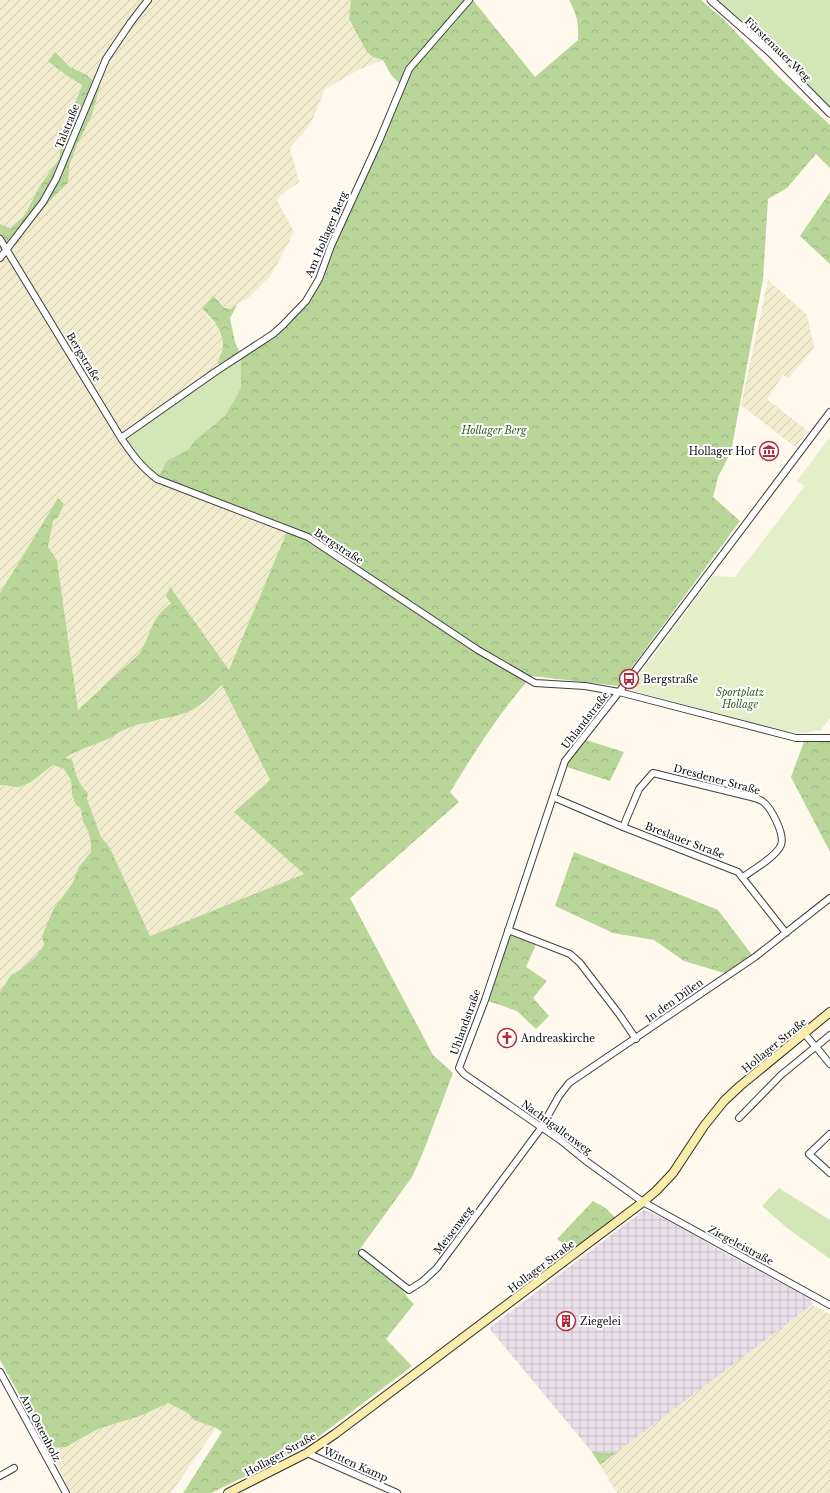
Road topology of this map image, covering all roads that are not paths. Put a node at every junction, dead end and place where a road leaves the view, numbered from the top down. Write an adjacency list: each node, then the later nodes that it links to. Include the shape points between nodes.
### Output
1 (148, 0): 6 (street, Talstraße, via 106,59 56,179 43,202)
2 (469, 0): 9 (street, Am Hollager Berg, via 409,69 330,246 319,279 306,301 274,334)
3 (711, 0): 4 (street, Fürstenauer Weg, via 770,52)
4 (830, 112)
5 (0, 239): 6 (street, Bergstraße)
6 (7, 249): 7 (street, Talstraße); 9 (street, Bergstraße)
7 (0, 258)
8 (830, 412): 10 (street, Uhlandstraße)
9 (121, 438): 10 (street, Bergstraße, via 145,470 157,479 308,537 478,650 535,683 586,686)
10 (619, 692): 11 (street, Bergstraße, via 796,738); 12 (street, Uhlandstraße, via 565,761)
11 (830, 738)
12 (553, 797): 13 (street, Breslauer Straße); 16 (street, Uhlandstraße)
13 (624, 827): 14 (street, Breslauer Straße, via 738,872); 14 (street, Dresdener Straße, via 640,789 653,773 761,801 771,810 782,837 781,845 775,853)
14 (743, 877): 17 (street, Breslauer Straße)
15 (830, 898): 17 (street, In den Dillen)
16 (508, 930): 21 (street, via 570,954 580,963); 24 (street, Uhlandstraße)
17 (786, 933): 21 (street, In den Dillen)
18 (830, 1012): 19 (main road, Hollager Straße)
19 (804, 1033): 22 (street); 29 (main road, Hollager Straße, via 724,1101 673,1173)
20 (830, 1035): 22 (street)
21 (636, 1039): 26 (street, In den Dillen, via 569,1084)
22 (816, 1047): 23 (street); 25 (street, via 781,1075)
23 (830, 1064)
24 (459, 1068): 26 (street, Nachtigallenweg)
25 (739, 1118)
26 (541, 1128): 29 (street, Nachtigallenweg); 30 (street, Meisenweg, via 438,1268 415,1286 409,1290)
27 (830, 1134): 28 (street, via 809,1154)
28 (830, 1173)
29 (643, 1202): 31 (street, Ziegeleistraße); 33 (main road, Hollager Straße, via 372,1407)
30 (362, 1253)
31 (830, 1305)
32 (0, 1372): 36 (street, Am Ostenholz)
33 (307, 1453): 37 (main road, Hollager Straße); 38 (street, Witten Kamp)
34 (14, 1468): 35 (street)
35 (0, 1476)
36 (66, 1493)
37 (228, 1493)
38 (397, 1493)

